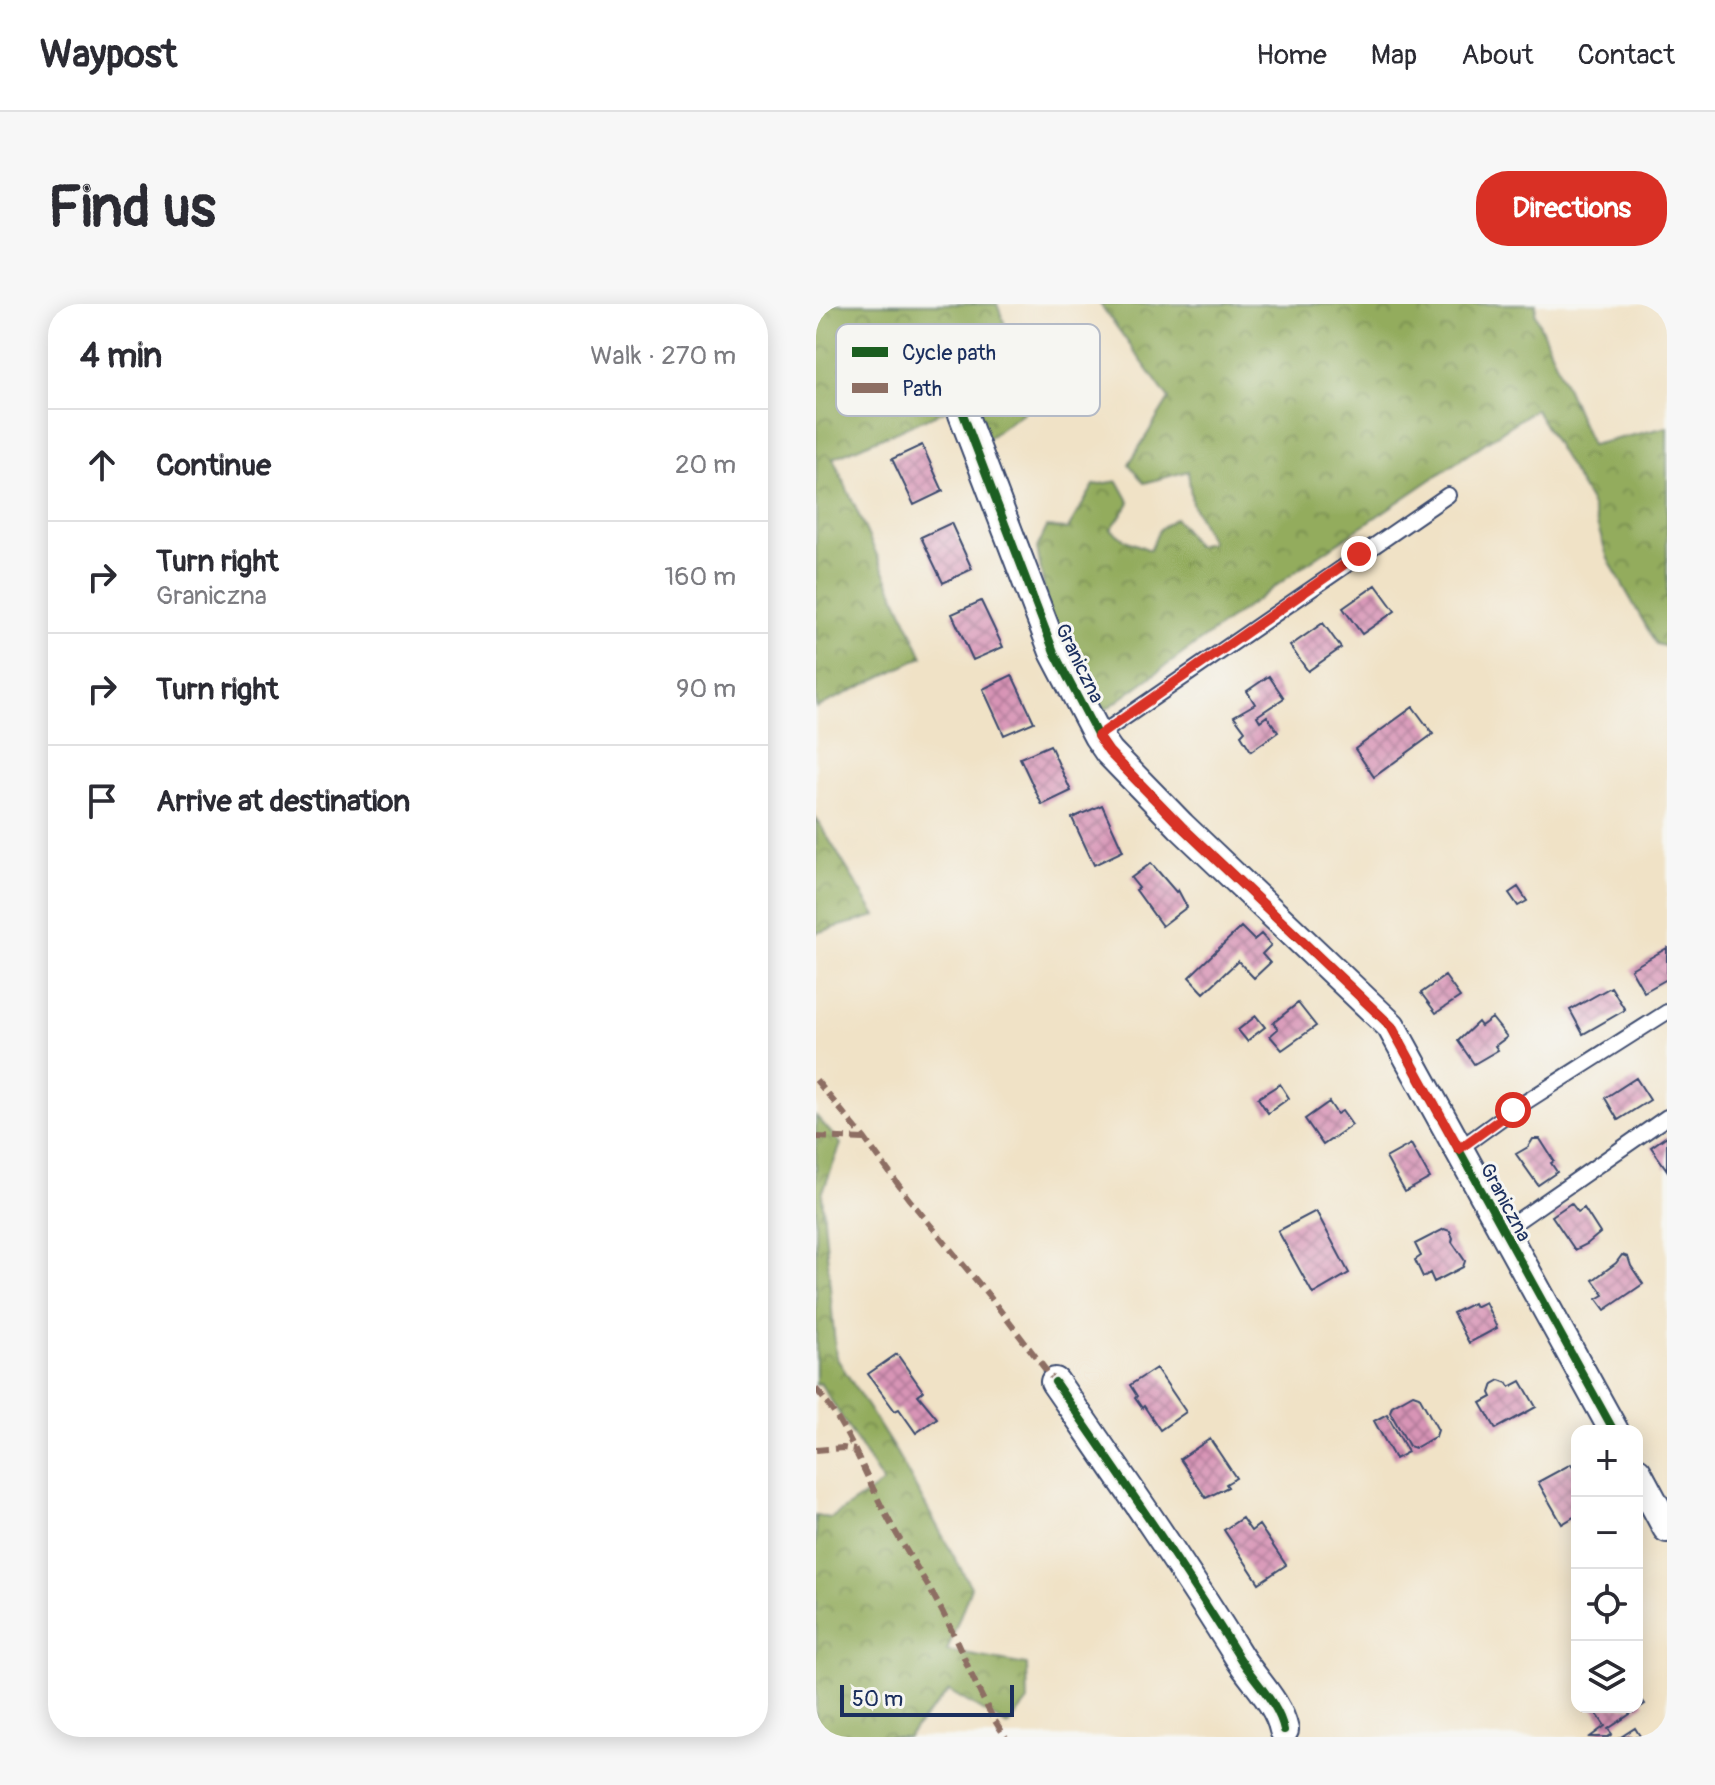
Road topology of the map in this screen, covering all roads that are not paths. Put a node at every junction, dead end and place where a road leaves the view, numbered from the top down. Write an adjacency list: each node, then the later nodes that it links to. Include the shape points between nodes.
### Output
1 (964, 416): 3 (street, Graniczna, via 1054,652)
2 (1448, 495): 3 (lane)
3 (1098, 736): 6 (street, Graniczna, via 1181,826 1391,1026)
4 (1667, 1012): 6 (lane)
5 (1667, 1117): 7 (lane)
6 (1459, 1149): 7 (street, Graniczna)
7 (1503, 1231): 9 (street, Graniczna)
8 (1055, 1382): 12 (street, via 1281,1716)
9 (1611, 1425)
10 (1643, 1483): 11 (street)
11 (1667, 1528)
12 (1283, 1735)

